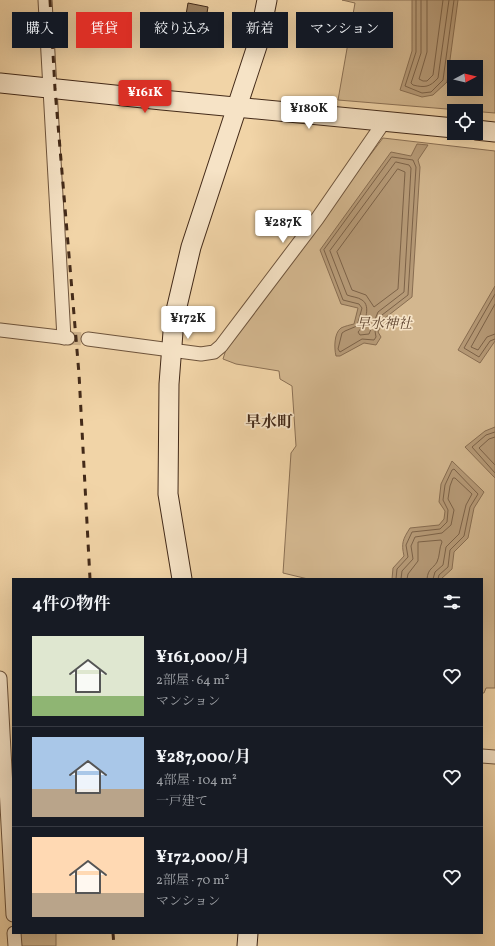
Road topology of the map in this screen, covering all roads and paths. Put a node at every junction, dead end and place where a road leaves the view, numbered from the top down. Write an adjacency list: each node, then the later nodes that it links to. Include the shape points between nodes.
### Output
1 (45, 0): 4 (street)
2 (267, 0): 5 (street, via 259,40)
3 (0, 83): 4 (street)
4 (51, 88): 5 (street); 10 (street, via 66,338)
5 (237, 107): 6 (street); 12 (street, via 191,247 174,319)
6 (384, 122): 7 (street); 12 (street, via 317,220 221,346 208,354)
7 (447, 127)
8 (483, 131): 9 (street)
9 (495, 132)
10 (0, 330)
11 (88, 339): 12 (street)
12 (172, 351): 13 (street, via 167,435 168,494)
13 (182, 578)
14 (0, 678): 17 (street)
15 (483, 756): 16 (street)
16 (495, 757)
17 (7, 839): 18 (street)
18 (12, 902)
19 (14, 934): 21 (street)
20 (248, 934): 22 (street)
21 (15, 946)
22 (247, 946)

